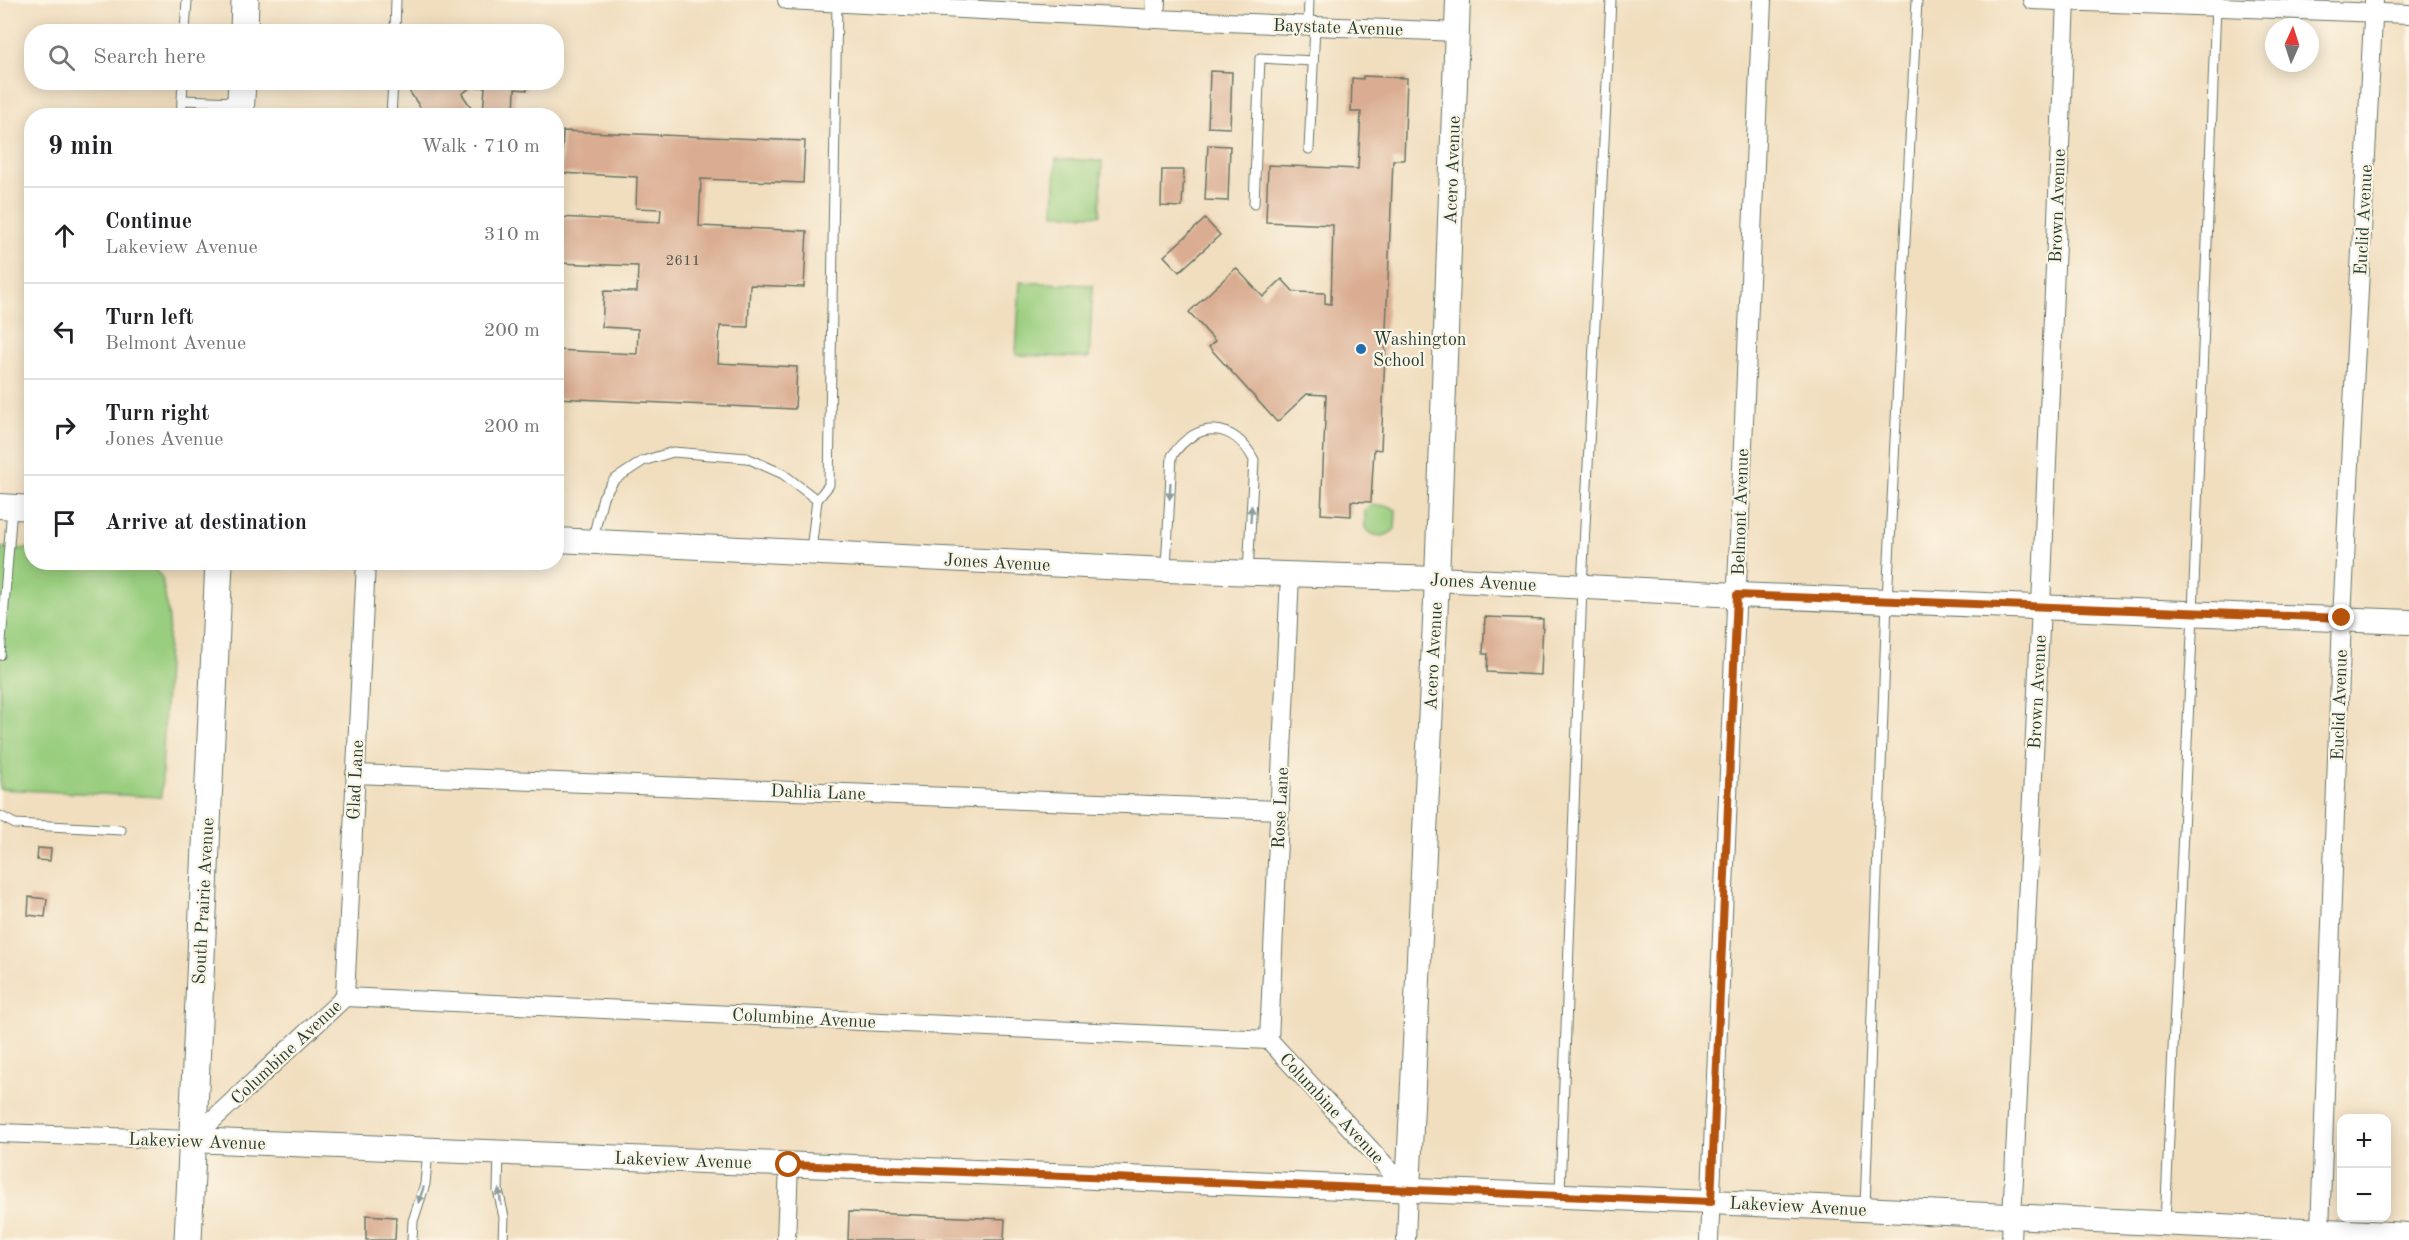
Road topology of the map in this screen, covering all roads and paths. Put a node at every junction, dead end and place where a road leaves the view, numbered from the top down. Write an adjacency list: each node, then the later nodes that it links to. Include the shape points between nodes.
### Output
1 (187, 0): 19 (lane)
2 (246, 0): 20 (main road)
3 (396, 0): 21 (lane)
4 (787, 0): 13 (street, Baystate Avenue)
5 (1156, 0): 18 (street)
6 (1309, 0): 22 (lane)
7 (1458, 0): 23 (street, Acero Avenue)
8 (1611, 0): 44 (lane)
9 (1762, 0): 45 (street, Belmont Avenue)
10 (1917, 0): 46 (lane)
11 (2032, 0): 12 (street)
12 (2066, 1): 14 (street); 47 (street, Brown Avenue)
13 (847, 2): 15 (street, Baystate Avenue); 33 (lane, via 829,486)
14 (2216, 3): 16 (street); 48 (lane)
15 (998, 5): 18 (street, Baystate Avenue)
16 (2373, 6): 17 (street); 49 (street, Euclid Avenue)
17 (2409, 14)
18 (1155, 19): 22 (street, Baystate Avenue)
19 (186, 24)
20 (244, 24)
21 (395, 24)
22 (1311, 26): 23 (street, Baystate Avenue); 24 (lane)
23 (1457, 32): 43 (street, Acero Avenue)
24 (1313, 61): 31 (lane); 32 (lane, via 1260,58)
25 (183, 90): 27 (lane)
26 (393, 90): 30 (lane)
27 (182, 100): 28 (lane); 29 (lane)
28 (241, 100)
29 (182, 108)
30 (391, 108)
31 (1309, 150)
32 (1254, 204)
33 (818, 500): 36 (lane, via 783,474 747,458 673,452 643,461 614,480 603,497); 37 (lane)
34 (14, 507): 51 (lane)
35 (564, 540): 36 (street, Jones Avenue)
36 (592, 542): 37 (street, Jones Avenue)
37 (811, 554): 40 (street, Jones Avenue)
38 (219, 570): 59 (main road, South Prairie Avenue)
39 (366, 570): 52 (street, Glad Lane)
40 (1166, 570): 41 (street, Jones Avenue); 41 (lane, one-way to 40, via 1254,460 1236,436 1222,430 1192,434 1172,456)
41 (1248, 573): 42 (street, Jones Avenue)
42 (1290, 575): 43 (street, Jones Avenue); 53 (street, Rose Lane)
43 (1437, 579): 44 (street, Jones Avenue); 63 (street, Acero Avenue)
44 (1582, 587): 45 (street, Jones Avenue); 64 (lane)
45 (1737, 595): 46 (street, Jones Avenue); 65 (street, Belmont Avenue)
46 (1887, 601): 47 (street, Jones Avenue); 66 (lane)
47 (2041, 607): 48 (street, Jones Avenue); 67 (street, Brown Avenue)
48 (2193, 613): 49 (street, Jones Avenue); 68 (lane)
49 (2342, 618): 50 (street, Jones Avenue); 69 (street, Euclid Avenue)
50 (2409, 621)
51 (0, 655)
52 (356, 774): 53 (street, Dahlia Lane); 56 (street, Glad Lane)
53 (1280, 810): 57 (street, Rose Lane)
54 (0, 816): 55 (lane, via 15,824)
55 (121, 830)
56 (345, 997): 57 (street, Columbine Avenue); 59 (street, Columbine Avenue)
57 (1269, 1040): 63 (street, Columbine Avenue)
58 (0, 1134): 59 (street, Lakeview Avenue)
59 (191, 1140): 60 (street, Lakeview Avenue); 71 (main road, South Prairie Avenue)
60 (428, 1150): 61 (street, Lakeview Avenue); 72 (lane, one-way to 72)
61 (500, 1153): 62 (street, Lakeview Avenue); 73 (lane, one-way to 61, via 504,1216 498,1190)
62 (789, 1165): 63 (street, Lakeview Avenue); 74 (street)
63 (1408, 1190): 64 (street, Lakeview Avenue); 75 (street, Acero Avenue)
64 (1560, 1197): 65 (street, Lakeview Avenue)
65 (1711, 1202): 66 (street, Lakeview Avenue); 76 (street, Belmont Avenue)
66 (1865, 1209): 67 (street, Lakeview Avenue)
67 (2013, 1216): 68 (street, Lakeview Avenue); 77 (street, Brown Avenue)
68 (2165, 1224): 69 (street, Lakeview Avenue)
69 (2320, 1232): 70 (street, Lakeview Avenue)
70 (2409, 1235)
71 (188, 1240)
72 (412, 1240)
73 (503, 1240)
74 (786, 1240)
75 (1406, 1240)
76 (1710, 1240)
77 (2011, 1240)

